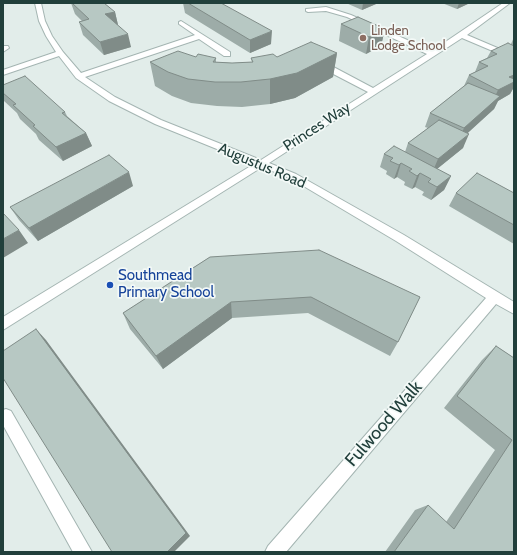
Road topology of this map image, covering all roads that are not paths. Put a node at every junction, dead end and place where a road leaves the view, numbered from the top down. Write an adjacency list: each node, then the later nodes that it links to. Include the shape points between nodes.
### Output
1 (38, 3): 8 (street, Augustus Road, via 42,21)
2 (507, 3): 3 (street); 6 (street, Princes Way)
3 (514, 6)
4 (308, 10): 10 (street, via 326,9 343,14)
5 (181, 23): 7 (street)
6 (462, 35): 10 (street, Princes Way); 11 (street)
7 (200, 36): 9 (street); 14 (street)
8 (60, 53): 13 (street); 14 (street, Augustus Road)
9 (227, 54)
10 (432, 54): 15 (street, Princes Way)
11 (514, 58)
12 (313, 59): 15 (street)
13 (3, 73)
14 (79, 76): 16 (street, Augustus Road, via 112,99 158,122)
15 (373, 91): 16 (street, Princes Way)
16 (262, 163): 17 (street, Augustus Road, via 293,176); 19 (street, Princes Way)
17 (495, 296): 18 (street, Augustus Road); 22 (street, Fulwood Walk)
18 (514, 309)
19 (3, 324)
20 (6, 416): 21 (street)
21 (83, 552)
22 (274, 552)

